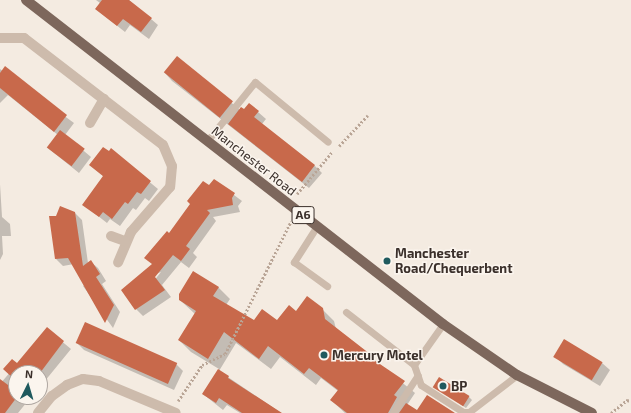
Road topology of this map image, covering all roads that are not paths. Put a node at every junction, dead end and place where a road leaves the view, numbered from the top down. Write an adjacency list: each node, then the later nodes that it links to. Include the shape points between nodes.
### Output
1 (26, 0): 5 (main road, Manchester Road / A6)
2 (0, 38): 3 (street, via 24,38)
3 (104, 99): 4 (street); 9 (street, via 162,145 172,166 170,187)
4 (90, 123)
5 (207, 141): 6 (lane, via 255,82); 7 (main road, Manchester Road / A6)
6 (328, 142)
7 (317, 226): 11 (lane, via 294,262); 13 (main road, Manchester Road / A6)
8 (111, 236): 9 (street)
9 (126, 241): 10 (street)
10 (118, 262)
11 (328, 286)
12 (346, 312): 14 (lane)
13 (443, 324): 14 (lane); 15 (main road, Manchester Road / A6)
14 (414, 365): 16 (lane)
15 (517, 375): 18 (lane); 21 (main road, Manchester Road / A6)
16 (418, 376): 18 (lane, via 421,385 463,412); 20 (lane)
17 (174, 412): 19 (street, via 99,381 83,379 67,385 52,396)
18 (469, 412)
19 (38, 413)
20 (393, 413)
21 (592, 413)

